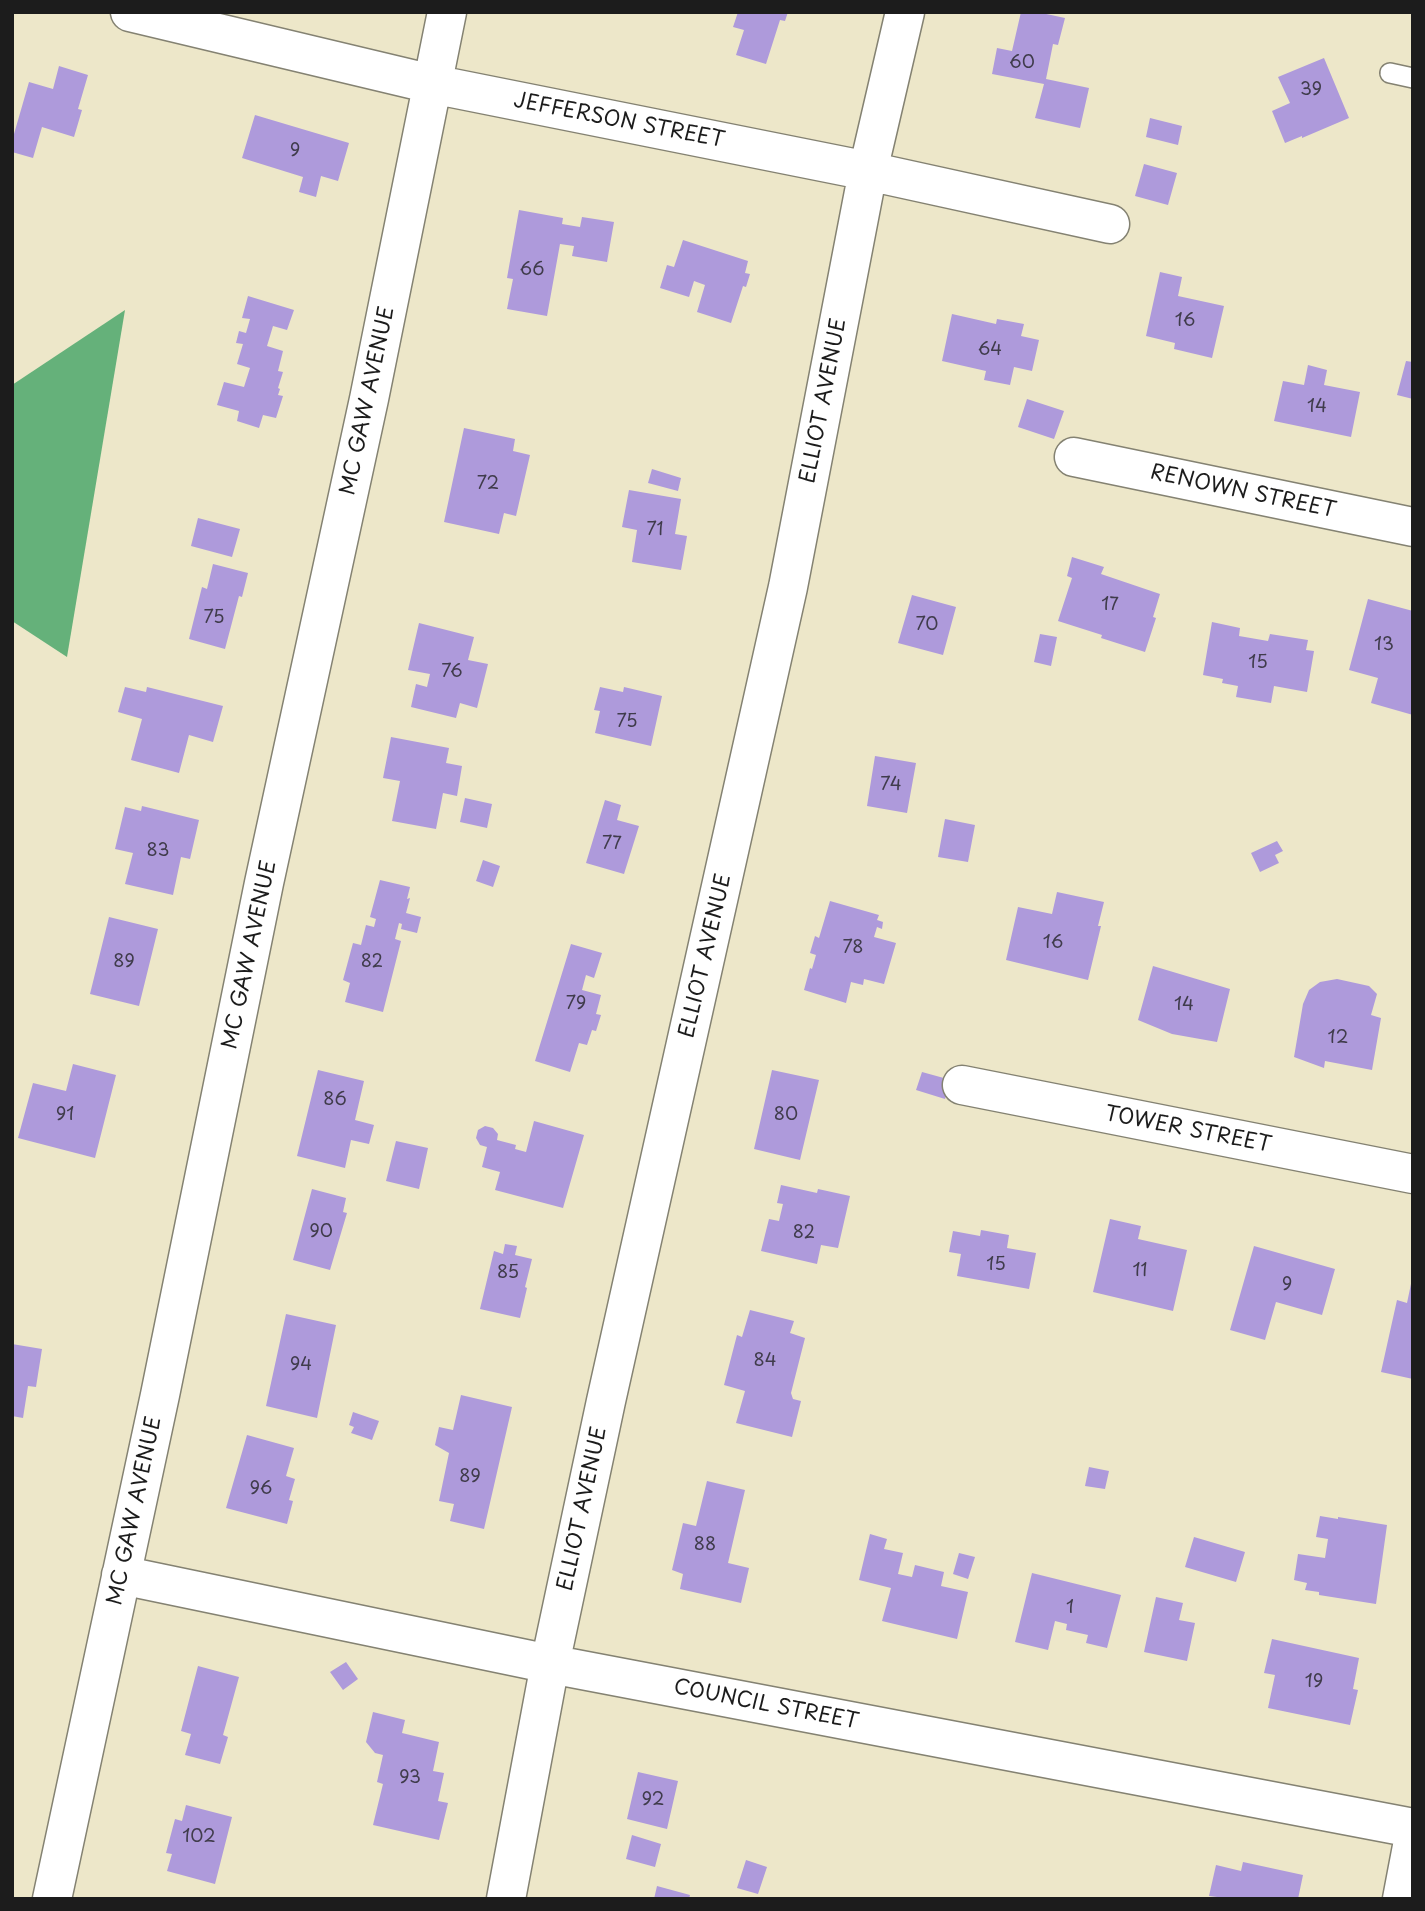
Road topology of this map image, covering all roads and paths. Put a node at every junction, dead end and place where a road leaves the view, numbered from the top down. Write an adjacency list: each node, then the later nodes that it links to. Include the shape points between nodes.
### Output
1 (130, 12): 6 (street, JEFFERSON STREET)
2 (447, 12): 6 (street, MC GAW AVENUE)
3 (905, 12): 7 (street, ELLIOT AVENUE)
4 (1390, 73): 5 (lane)
5 (1413, 78)
6 (432, 84): 7 (street, JEFFERSON STREET); 13 (street, MC GAW AVENUE)
7 (868, 171): 8 (street, JEFFERSON STREET); 14 (street, ELLIOT AVENUE, via 788,587)
8 (1110, 224)
9 (1074, 457): 10 (street, RENOWN STREET)
10 (1413, 527)
11 (962, 1086): 12 (street, TOWER STREET)
12 (1413, 1174)
13 (121, 1575): 14 (street, COUNCIL STREET); 17 (street, MC GAW AVENUE)
14 (550, 1664): 15 (street, COUNCIL STREET); 18 (street, ELLIOT AVENUE)
15 (1413, 1828)
16 (1413, 1841): 19 (street)
17 (52, 1899)
18 (506, 1899)
19 (1402, 1899)

